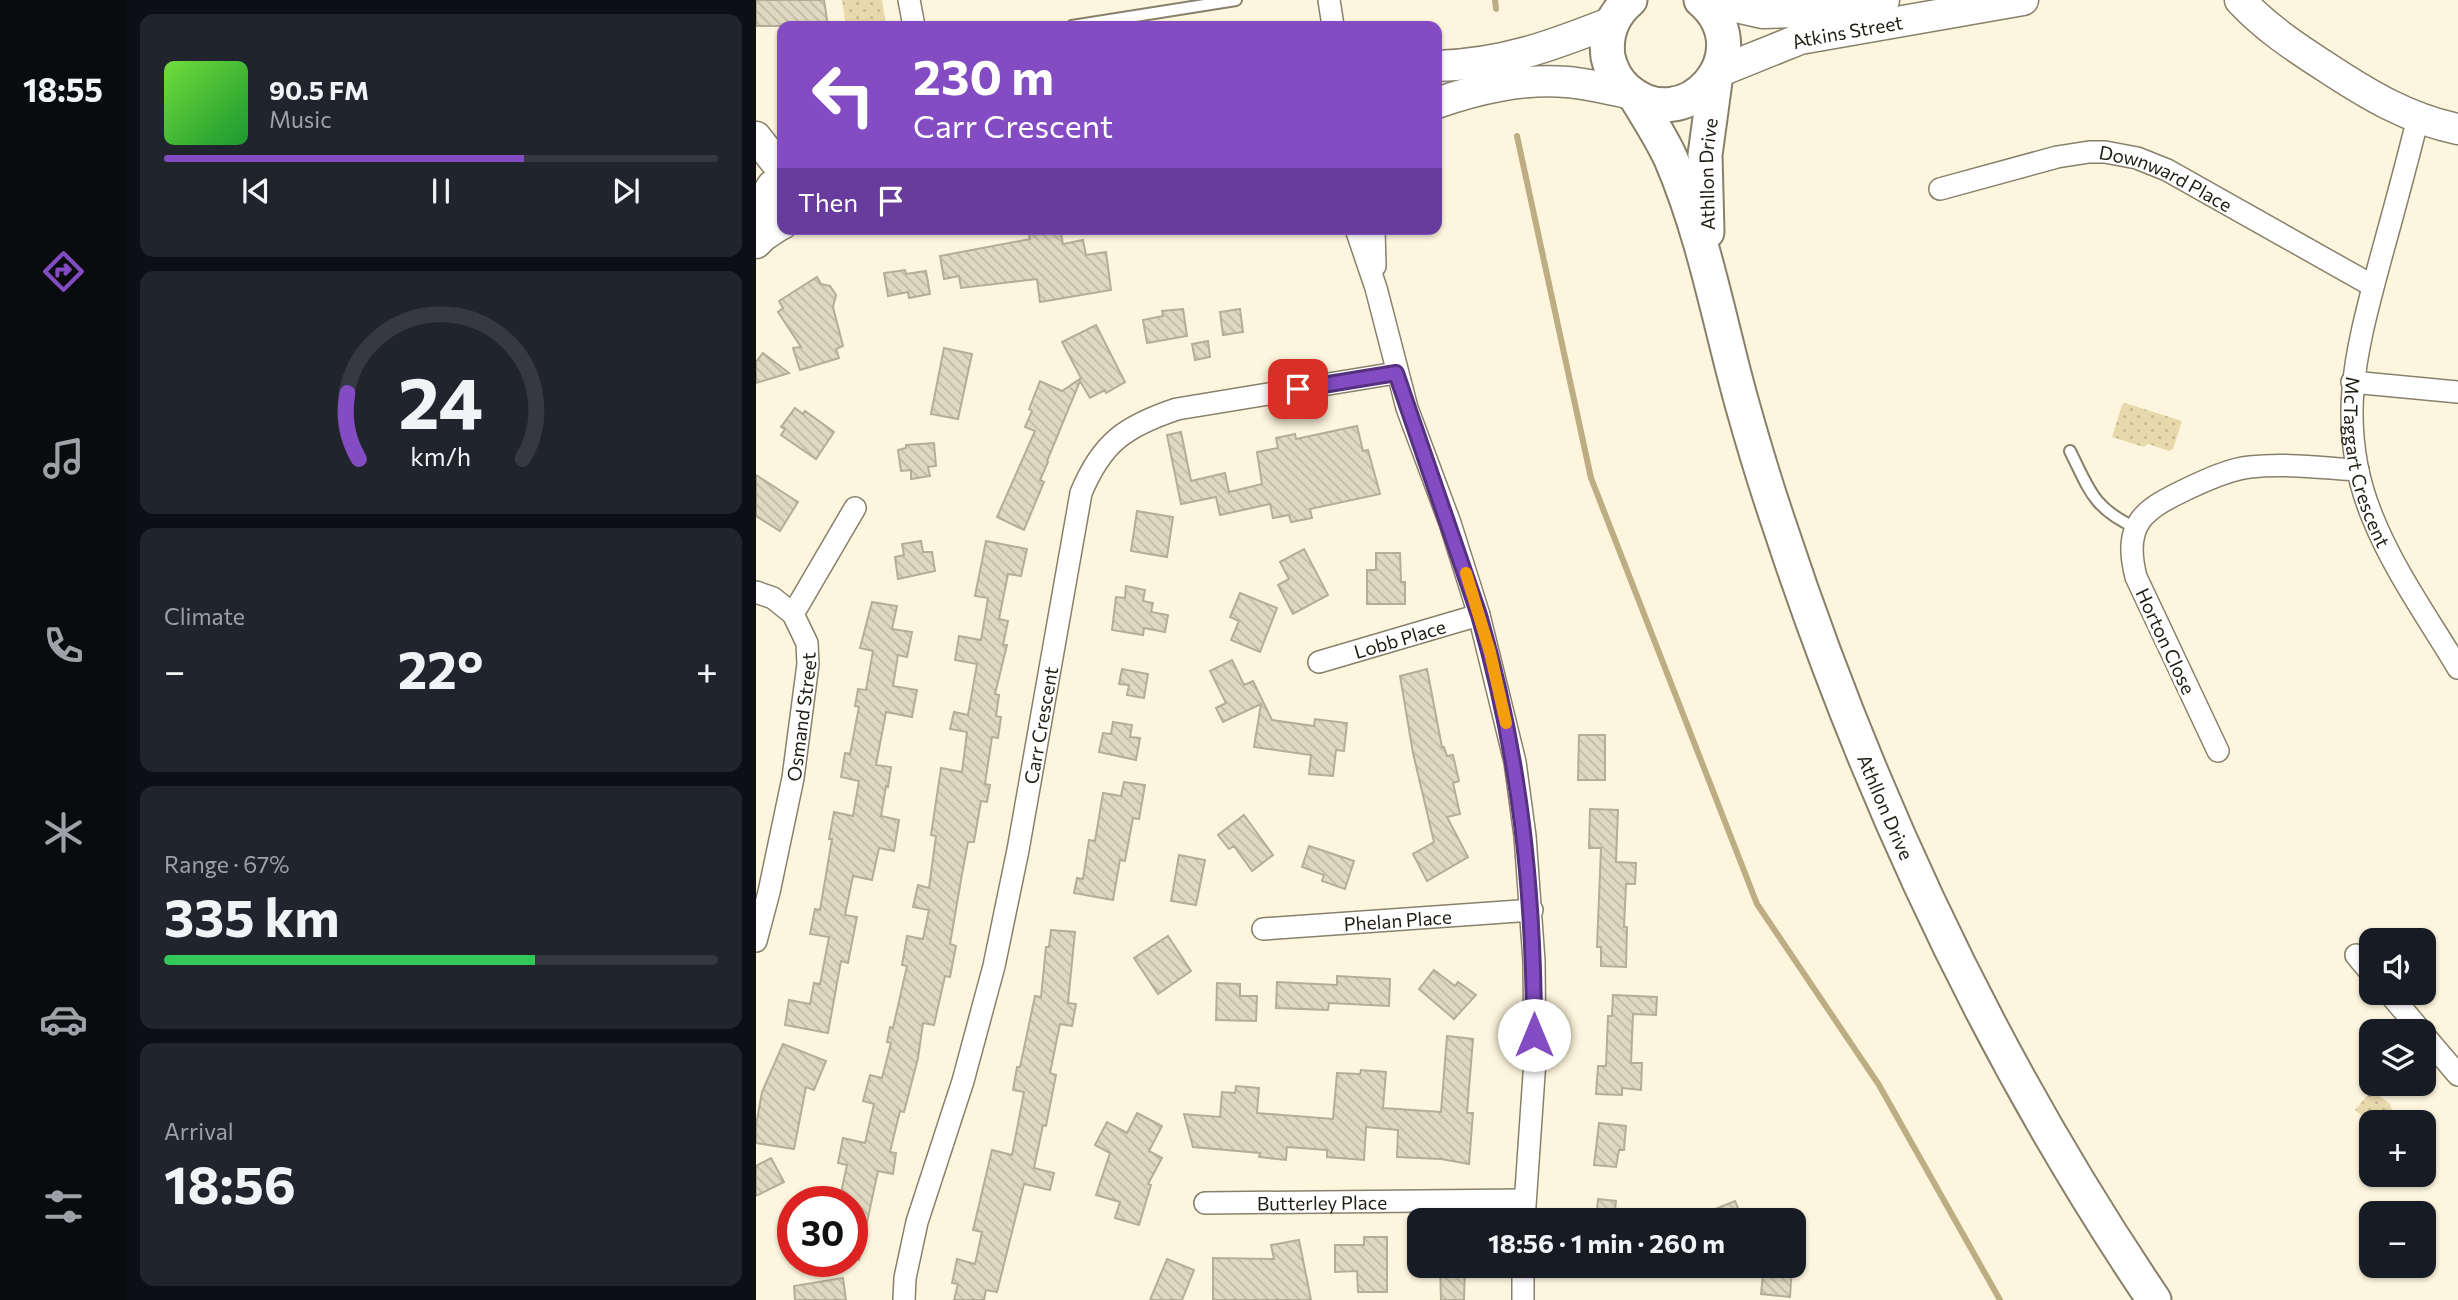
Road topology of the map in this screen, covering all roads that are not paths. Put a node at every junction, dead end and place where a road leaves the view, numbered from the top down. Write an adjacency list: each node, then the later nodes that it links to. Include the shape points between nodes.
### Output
1 (909, 0): 10 (street)
2 (1236, 0): 11 (lane)
3 (1329, 0): 12 (street)
4 (1703, 0): 5 (street, Atkins Street, via 1762,13); 15 (main road, Athllon Drive, via 1722,32)
5 (1884, 0)
6 (2023, 0): 15 (street, Atkins Street, via 1800,39)
7 (2240, 0): 13 (street, via 2260,21)
8 (2262, 0): 13 (street)
9 (1618, 10): 14 (street, via 1546,48 1514,57); 16 (main road, Athllon Drive, via 1608,34 1609,61)
10 (913, 21)
11 (1104, 21)
12 (1332, 21)
13 (2306, 54): 18 (street, via 2373,98)
14 (1442, 65)
15 (1717, 73): 16 (main road, via 1701,92 1680,103 1657,104); 27 (main road, Athllon Drive, via 1705,155)
16 (1633, 95): 17 (street, via 1565,82 1532,83); 27 (main road, Athllon Drive, via 1672,162)
17 (1442, 102)
18 (2418, 118): 19 (street); 28 (street, McTaggart Crescent)
19 (2458, 129)
20 (756, 136): 21 (street)
21 (777, 163)
22 (1940, 189): 28 (street, Downward Place, via 2067,155 2105,152 2137,158 2167,170)
23 (769, 204): 26 (street, via 763,236)
24 (1358, 235): 29 (street)
25 (1374, 235): 29 (street)
26 (756, 243)
27 (1710, 274): 58 (main road, Athllon Drive, via 1741,400 1779,524 1820,644 1901,843 1983,1014 2033,1105)
28 (2374, 286): 31 (street, McTaggart Crescent)
29 (1376, 288): 30 (street)
30 (1396, 373): 39 (street); 56 (street, Carr Crescent, via 1177,409 1133,426 1109,444 1091,467 1081,493 994,966 917,1222)
31 (2352, 382): 32 (street); 34 (street, McTaggart Crescent)
32 (2458, 392)
33 (2070, 451): 36 (lane, via 2093,498 2104,510)
34 (2358, 470): 36 (street, via 2248,467 2207,479 2155,504); 41 (street, McTaggart Crescent, via 2371,515)
35 (855, 508): 38 (street)
36 (2136, 528): 42 (street, Horton Close, via 2131,557 2136,577)
37 (756, 593): 38 (street, via 774,598)
38 (793, 614): 45 (street, Osmand Street, via 807,643 808,664 793,778)
39 (1479, 615): 40 (street, Lobb Place); 43 (street, via 1515,762)
40 (1319, 662)
41 (2458, 668)
42 (2218, 751)
43 (1532, 910): 44 (street, Phelan Place); 54 (street, via 1535,1060)
44 (1263, 929)
45 (756, 941)
46 (2356, 955): 47 (street)
47 (2359, 959)
48 (2399, 1005): 49 (street)
49 (2410, 1019)
50 (2436, 1049): 51 (street)
51 (2458, 1075)
52 (1205, 1203): 53 (street, Butterley Place)
53 (1433, 1208)
54 (1524, 1208)
55 (1523, 1278): 57 (street)
56 (904, 1300)
57 (1523, 1300)
58 (2154, 1300)

